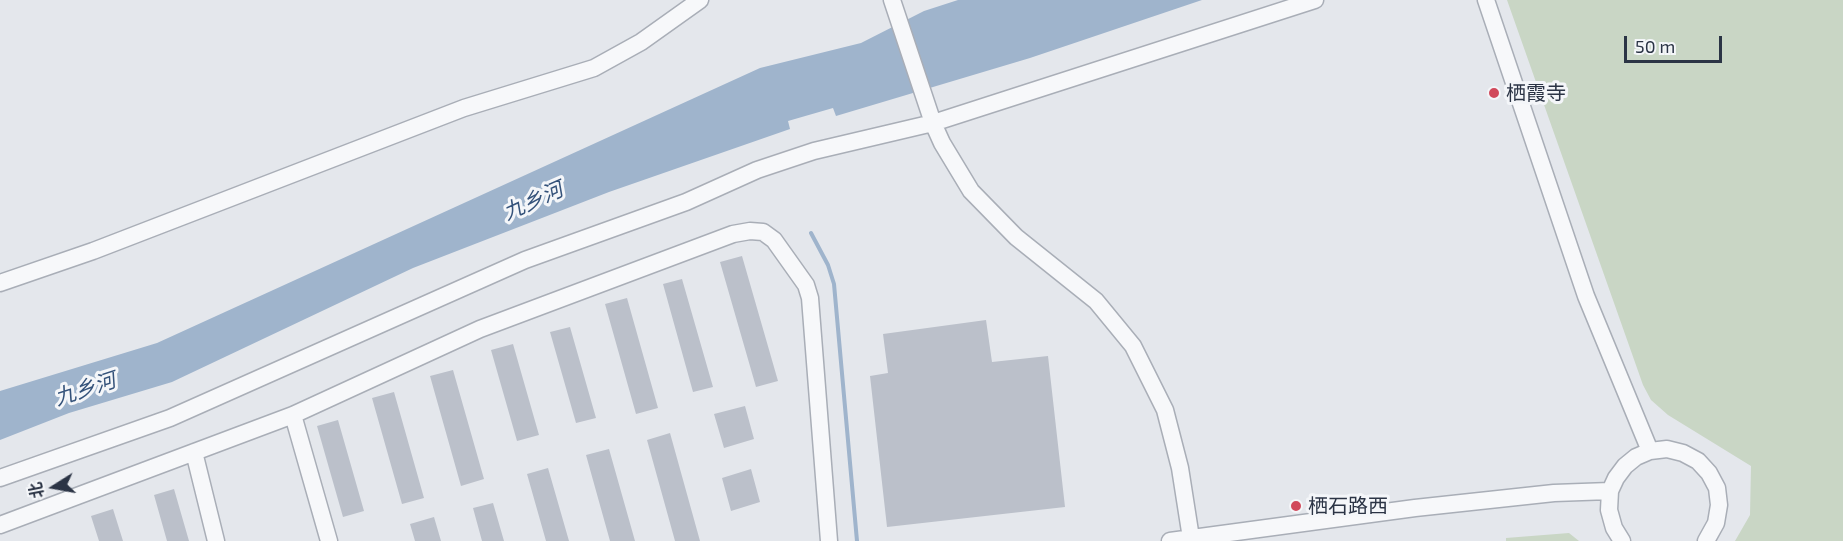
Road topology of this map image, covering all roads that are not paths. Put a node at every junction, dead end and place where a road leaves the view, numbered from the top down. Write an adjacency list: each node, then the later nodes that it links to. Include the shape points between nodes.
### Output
1 (700, 0): 6 (street, via 641,42 594,68 464,108)
2 (892, 0): 5 (street)
3 (1315, 0): 5 (street)
4 (1486, 0): 8 (street, via 1586,296)
5 (931, 117): 10 (street, via 757,170 686,202 525,260 170,418); 13 (street, via 971,191 1016,237 1096,301 1133,346 1165,410 1180,468)
6 (0, 283)
7 (293, 415): 9 (street); 15 (street); 16 (street, via 480,329 733,234 763,232 788,258 810,298)
8 (1650, 451): 11 (street, via 1625,466); 19 (street, via 1667,449 1683,453 1709,473 1717,488 1719,505 1716,523)
9 (194, 452): 12 (street); 14 (street)
10 (0, 478)
11 (1610, 491): 13 (street, via 1484,500); 18 (street, via 1609,510)
12 (0, 525)
13 (1191, 538): 17 (street)
14 (216, 541)
15 (329, 541)
16 (829, 541)
17 (1170, 541)
18 (1622, 541)
19 (1706, 541)

